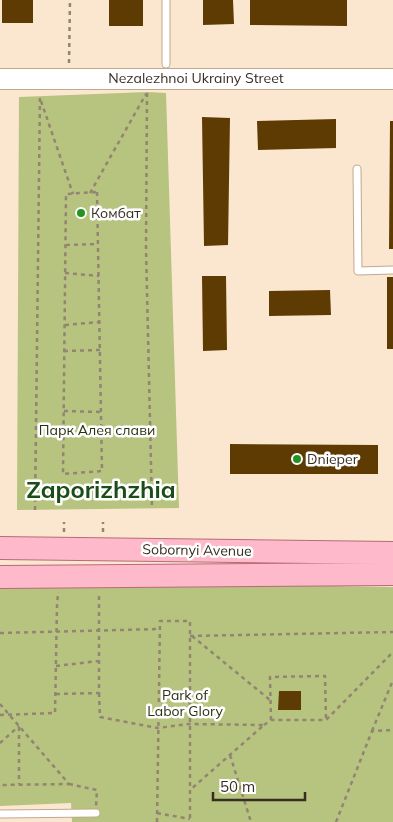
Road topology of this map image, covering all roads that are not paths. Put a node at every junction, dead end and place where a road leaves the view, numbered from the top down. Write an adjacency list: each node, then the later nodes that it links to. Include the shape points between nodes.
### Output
1 (166, 0): 2 (lane)
2 (166, 64)
3 (0, 79): 4 (street, Nezalezhnoi Ukrainy Street, via 40,88 149,86 239,78)
4 (393, 79)
5 (357, 170): 6 (lane, via 358,271)
6 (393, 270)
7 (0, 548): 8 (main road, Sobornyi Avenue)
8 (393, 553)
9 (393, 574): 10 (main road, Sobornyi Avenue)
10 (0, 577)
11 (96, 813): 12 (lane)
12 (0, 814)

